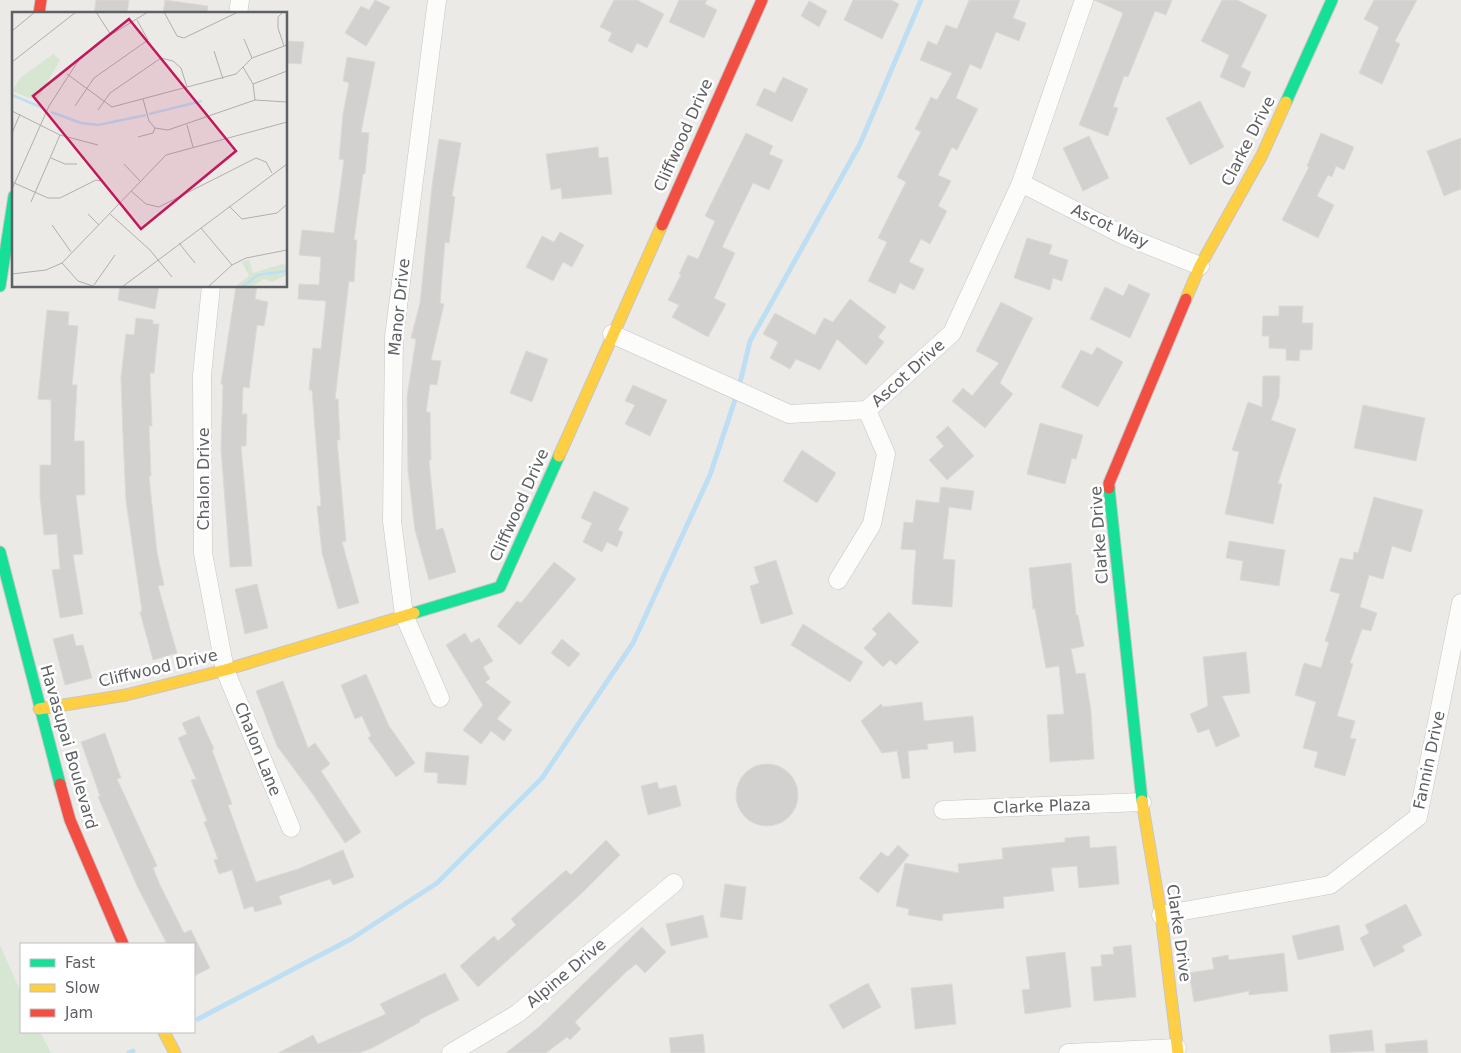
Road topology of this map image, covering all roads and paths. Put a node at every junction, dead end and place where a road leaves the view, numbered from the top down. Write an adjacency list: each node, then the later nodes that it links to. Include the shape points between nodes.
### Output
1 (437, 0): 15 (street, Manor Drive, via 394,337 392,521)
2 (762, 0): 10 (street, Cliffwood Drive)
3 (1084, 0): 5 (street, Ascot Drive)
4 (1332, 0): 7 (street, Clarke Drive, via 1262,155)
5 (1021, 183): 7 (street, Ascot Way, via 1125,236); 11 (street, Ascot Drive, via 952,333)
6 (12, 208): 8 (street)
7 (1200, 266): 19 (street, Clarke Drive, via 1109,483)
8 (0, 286)
9 (211, 288): 16 (street, Chalon Drive, via 202,375 203,552)
10 (612, 334): 11 (street, Ascot Drive, via 789,414); 15 (street, Cliffwood Drive, via 500,587)
11 (867, 410): 13 (street, via 886,454 872,524)
12 (0, 552): 18 (street, Havasupai Boulevard)
13 (838, 580)
14 (1461, 603): 23 (street, Fannin Drive, via 1418,817 1330,885)
15 (404, 615): 16 (street, Cliffwood Drive); 17 (street, Manor Drive)
16 (225, 670): 18 (street, Cliffwood Drive, via 126,695); 21 (street, Chalon Lane)
17 (440, 698)
18 (39, 709): 24 (street, Havasupai Boulevard, via 70,820)
19 (1142, 802): 20 (street, Clarke Plaza); 23 (street, Clarke Drive)
20 (943, 810)
21 (290, 828)
22 (674, 883): 28 (street, Alpine Drive, via 517,1014)
23 (1161, 915): 26 (street, Clarke Drive)
24 (123, 943)
25 (165, 1033): 27 (street)
26 (1178, 1050): 29 (street)
27 (176, 1053)
28 (451, 1053)
29 (1068, 1053)

